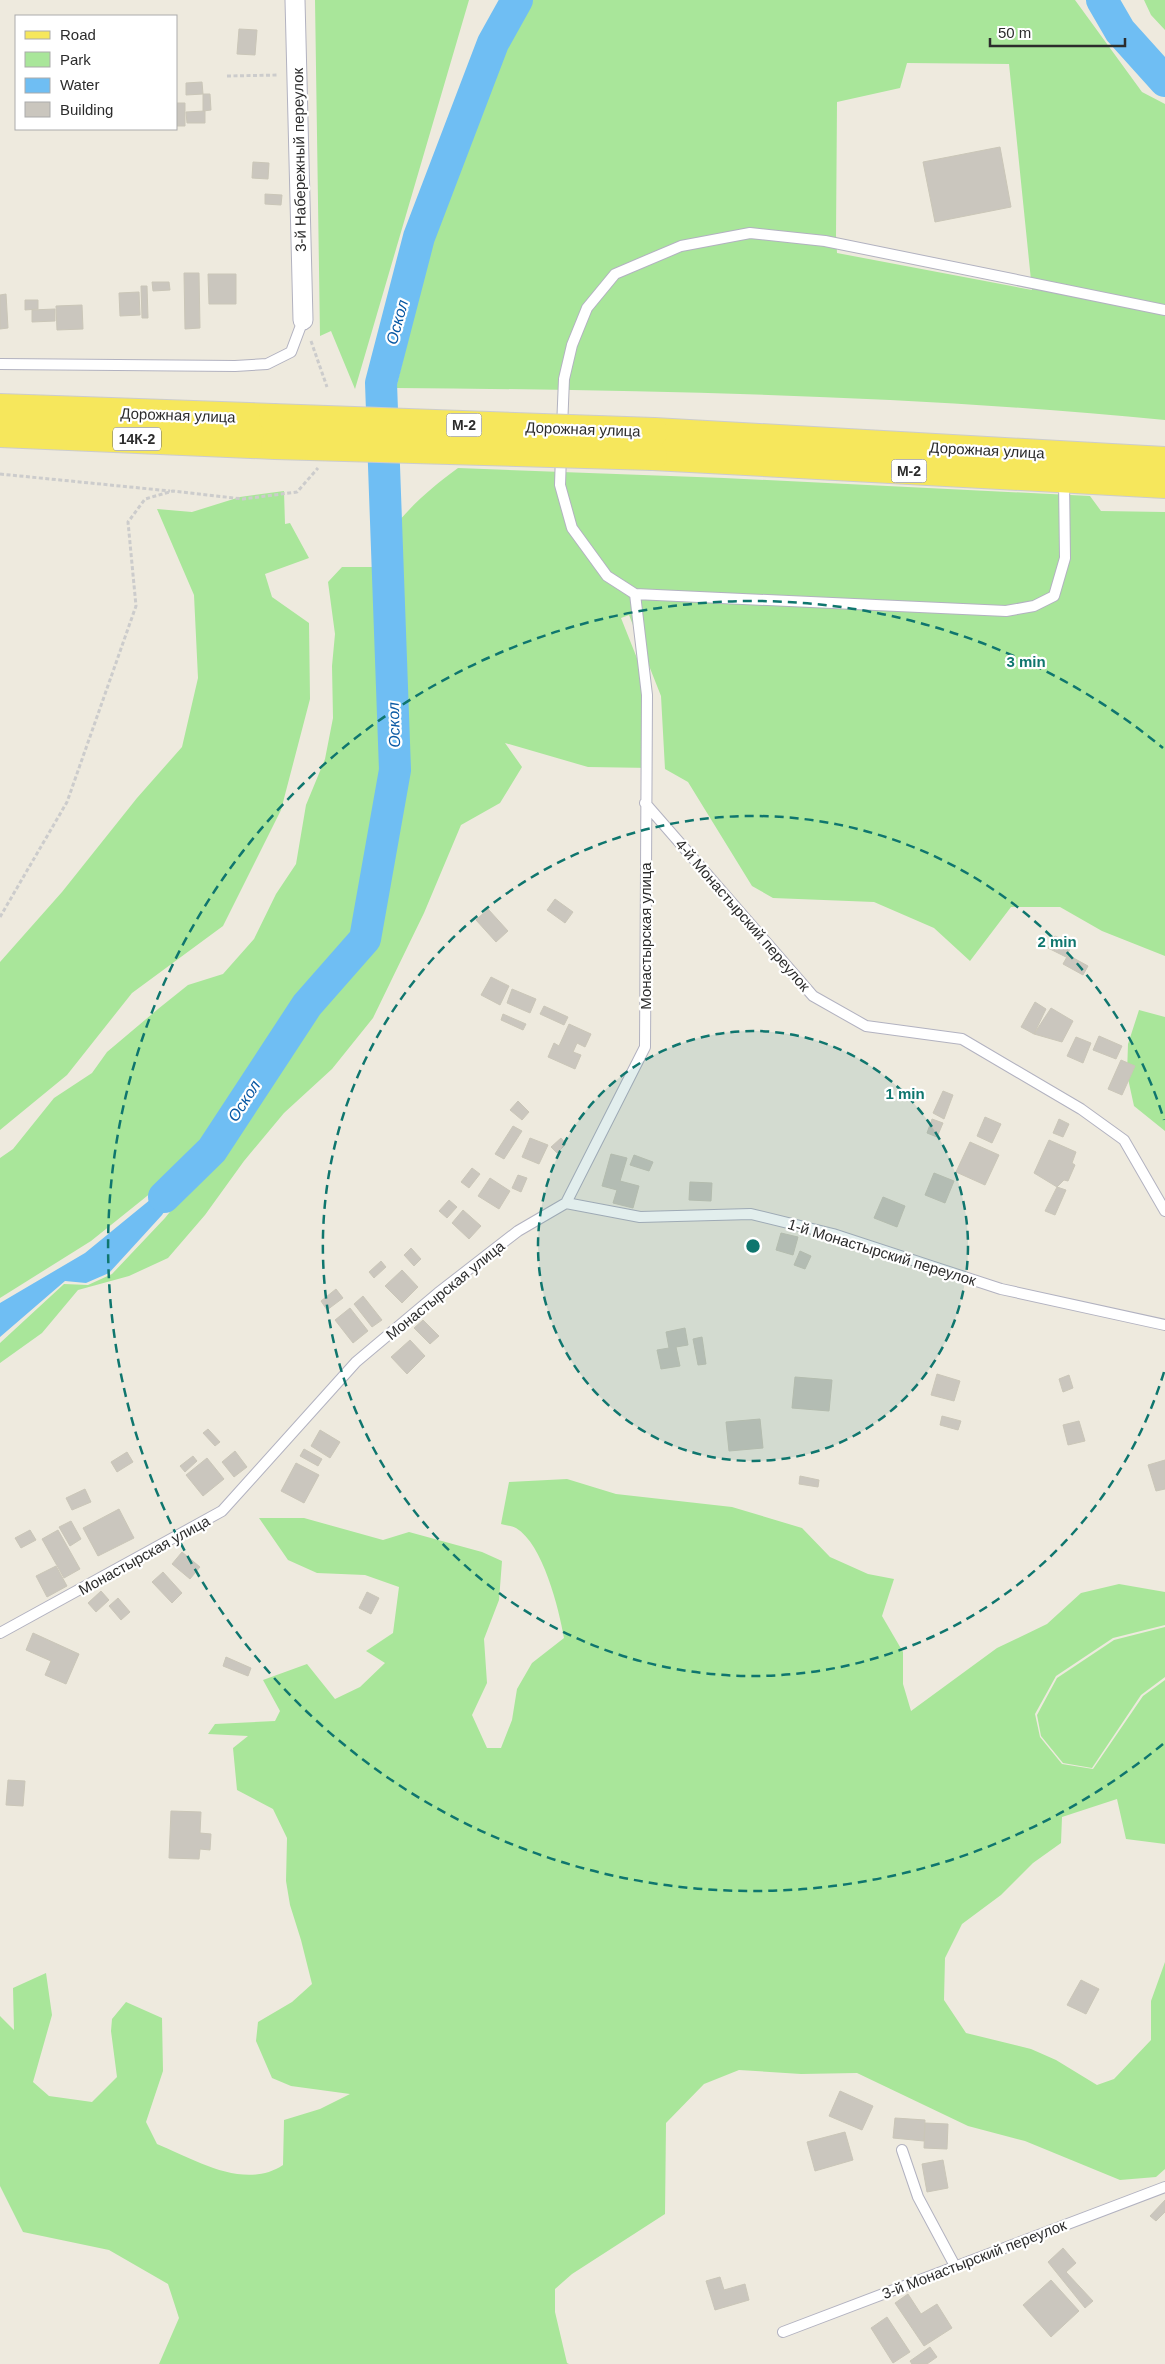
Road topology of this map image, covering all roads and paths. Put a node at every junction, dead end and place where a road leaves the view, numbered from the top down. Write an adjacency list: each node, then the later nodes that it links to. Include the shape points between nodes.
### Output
1 (295, 0): 2 (street, 3-й Набережный переулок)
2 (297, 74): 3 (path); 5 (street, 3-й Набережный переулок)
3 (227, 76)
4 (1165, 310): 19 (lane, via 825,241 750,233 681,246 615,274 588,308 572,345 564,379 560,484 572,528 607,576)
5 (303, 320): 6 (lane, via 291,352 267,364); 7 (path)
6 (0, 364)
7 (327, 387)
8 (0, 408): 9 (main road, Дорожная улица / 14К-2)
9 (273, 418): 11 (main road, Дорожная улица / М-2, bridge)
10 (0, 433): 12 (main road, Дорожная улица / 14К-2)
11 (654, 444): 12 (main road, Дорожная улица / М-2, bridge); 13 (main road, Дорожная улица / М-2); 16 (main road, Дорожная улица / М-2)
12 (275, 445)
13 (1165, 461)
14 (321, 463): 18 (path, via 297,492 243,499)
15 (0, 474): 18 (path)
16 (1064, 479): 17 (main road, Дорожная улица / М-2); 19 (lane, via 1065,558 1054,596 1034,606 1006,611)
17 (1165, 484)
18 (173, 491): 21 (path, via 145,499 128,522 136,606 67,802)
19 (635, 594): 20 (lane, Монастырская улица, via 648,695)
20 (645, 803): 22 (lane, Монастырская улица, via 645,1047); 23 (lane, 4-й Монастырский переулок, via 813,996 866,1026 962,1039 1081,1109 1124,1140)
21 (0, 917)
22 (566, 1203): 24 (lane, 1-й Монастырский переулок, via 640,1217 751,1214 833,1234 1001,1289); 25 (lane, Монастырская улица, via 518,1230 356,1362 222,1511)
23 (1165, 1211)
24 (1165, 1325)
25 (0, 1633)
26 (902, 2150): 28 (lane, via 918,2197)
27 (1165, 2187): 28 (lane, 3-й Монастырский переулок)
28 (955, 2266): 29 (lane, 3-й Монастырский переулок)
29 (783, 2332)

